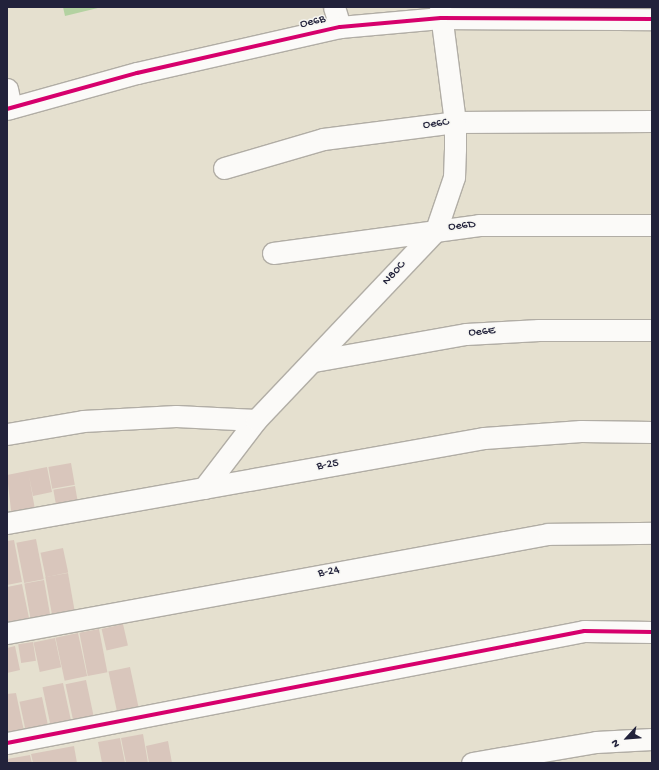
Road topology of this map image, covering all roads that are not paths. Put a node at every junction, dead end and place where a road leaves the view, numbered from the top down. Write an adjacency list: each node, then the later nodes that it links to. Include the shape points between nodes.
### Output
1 (334, 7): 4 (street)
2 (441, 13): 3 (street, Oe6B); 4 (street, Oe6B); 6 (street, N80C)
3 (652, 19)
4 (340, 27): 5 (street, Oe6B)
5 (8, 102)
6 (454, 122): 7 (street, Oe6C); 8 (street, Oe6C, via 323,139); 10 (street, N80C, via 454,177)
7 (652, 122)
8 (224, 168)
9 (652, 225): 10 (street, Oe6D, via 498,224)
10 (436, 230): 11 (street, Oe6D); 13 (street, N80C)
11 (273, 253)
12 (652, 330): 13 (street, Oe6E, via 539,330 466,334)
13 (314, 361): 14 (street, N80C)
14 (256, 420): 16 (street, via 176,416 99,420); 17 (street, N80C)
15 (652, 432): 17 (street, B-25, via 581,431 484,438)
16 (7, 434)
17 (204, 488): 18 (street, B-25)
18 (7, 523)
19 (652, 532): 21 (street, B-24, via 548,534)
20 (652, 632): 23 (street, via 584,631)
21 (7, 633)
22 (652, 739): 24 (street, via 596,742)
23 (7, 743)
24 (472, 763)

